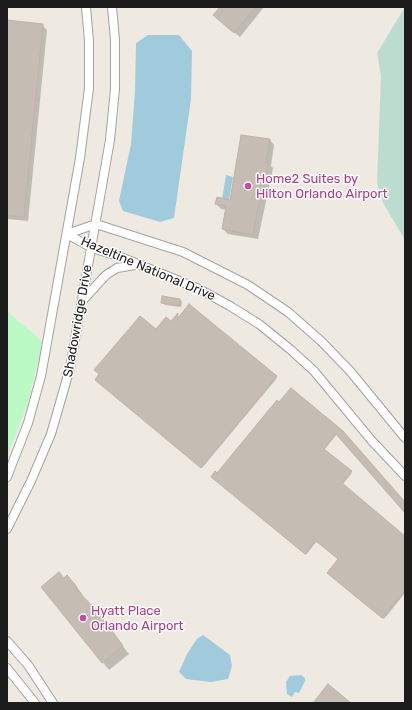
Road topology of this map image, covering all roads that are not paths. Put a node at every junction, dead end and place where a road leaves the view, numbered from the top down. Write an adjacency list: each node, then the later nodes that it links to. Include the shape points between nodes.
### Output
1 (86, 7): 4 (street, Shadowridge Drive, via 89,88)
2 (112, 7): 3 (street, Shadowridge Drive, via 115,89 110,140)
3 (96, 224): 4 (street, Hazeltine National Drive); 5 (street, Shadowridge Drive); 8 (street, Hazeltine National Drive, via 197,258 262,293 299,321 326,346)
4 (67, 234): 5 (street, Hazeltine National Drive); 10 (street, Shadowridge Drive, via 37,394)
5 (92, 248): 6 (street, Hazeltine National Drive); 7 (street, Shadowridge Drive)
6 (136, 265): 7 (street, via 117,268 106,275); 9 (street, Hazeltine National Drive, via 182,281 214,296 270,332 314,371 372,441)
7 (82, 301): 11 (street, Shadowridge Drive, via 60,408 39,463)
8 (405, 438)
9 (405, 476)
10 (7, 477)
11 (7, 529)
12 (7, 641): 15 (street)
13 (7, 668): 14 (street)
14 (35, 703)
15 (53, 703)

